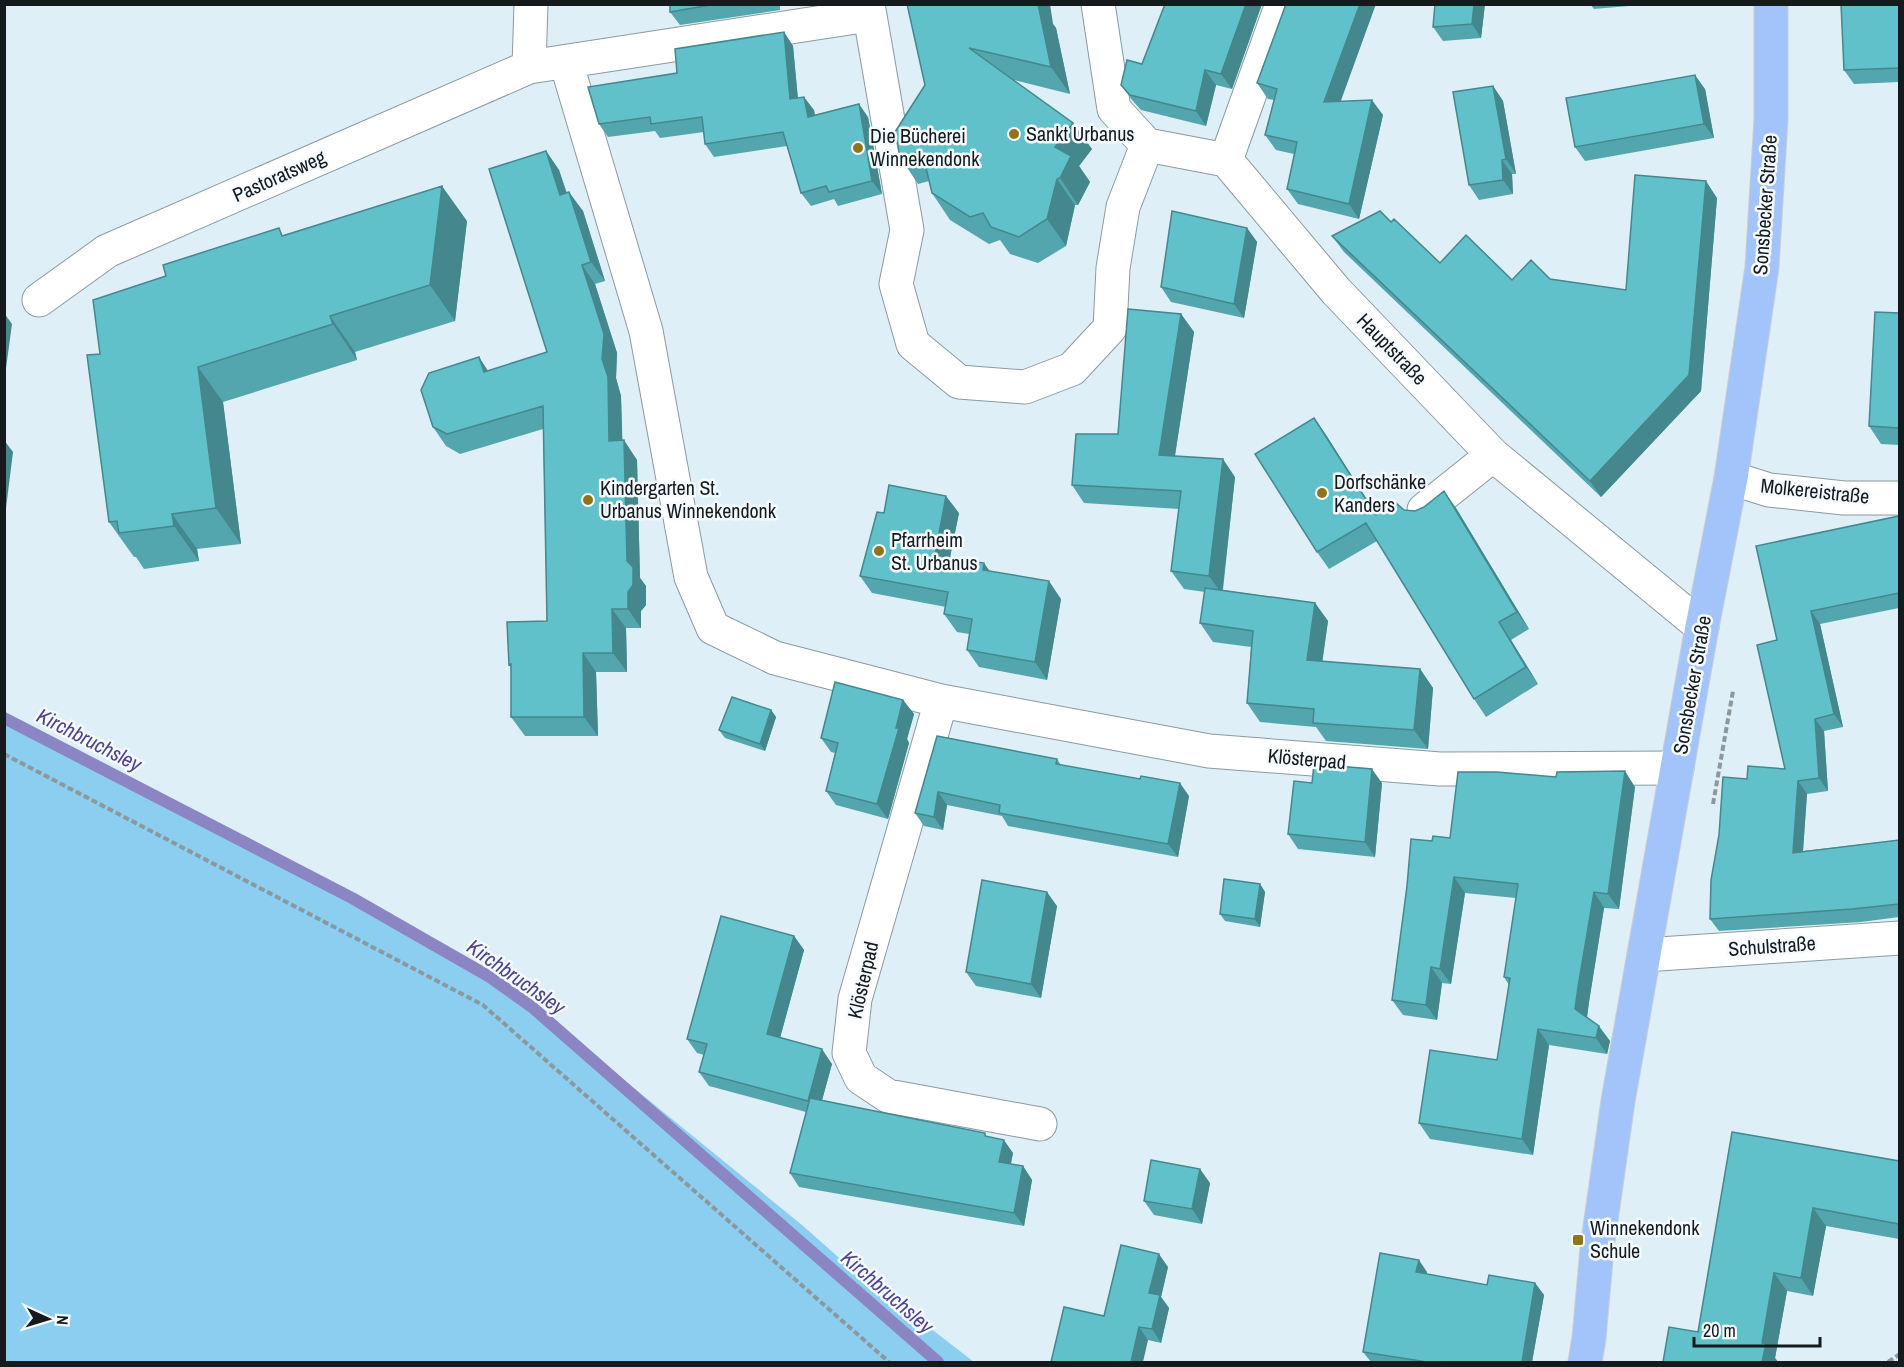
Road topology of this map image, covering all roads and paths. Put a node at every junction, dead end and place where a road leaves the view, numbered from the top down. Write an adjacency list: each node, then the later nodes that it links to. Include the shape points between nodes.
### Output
1 (531, 4): 7 (street)
2 (1098, 4): 8 (street, via 1114,109)
3 (1282, 4): 9 (street)
4 (1772, 4): 12 (main road, Sonsbecker Straße, via 1771,120 1762,267)
5 (869, 13): 6 (street, Pastoratsweg); 8 (street, via 907,230 896,284 913,344 959,382 1025,387 1072,369 1110,328 1113,268 1123,207)
6 (566, 62): 7 (street, Pastoratsweg); 16 (street, Klösterpad, via 646,331 691,577 712,628 775,658)
7 (529, 67): 10 (street, Pastoratsweg, via 107,251)
8 (1147, 145): 9 (street)
9 (1226, 160): 11 (street, Hauptstraße, via 1336,291)
10 (39, 300)
11 (1493, 455): 14 (street); 15 (street, Hauptstraße)
12 (1731, 478): 13 (street, Molkereistraße, via 1769,490 1844,498); 15 (main road, Sonsbecker Straße)
13 (1899, 498)
14 (1424, 510)
15 (1702, 627): 18 (main road, Sonsbecker Straße)
16 (941, 701): 18 (street, Klösterpad, via 1209,751 1440,769); 21 (street, Klösterpad, via 855,999 849,1053 861,1078 888,1095)
17 (4, 754): 23 (path, via 483,1005)
18 (1677, 768): 20 (main road, Sonsbecker Straße)
19 (1899, 938): 20 (street, Schulstraße)
20 (1644, 955): 24 (main road, Sonsbecker Straße, via 1615,1123)
21 (1040, 1124)
22 (1899, 1353): 25 (path)
23 (889, 1362)
24 (1585, 1362)
25 (1888, 1362)

